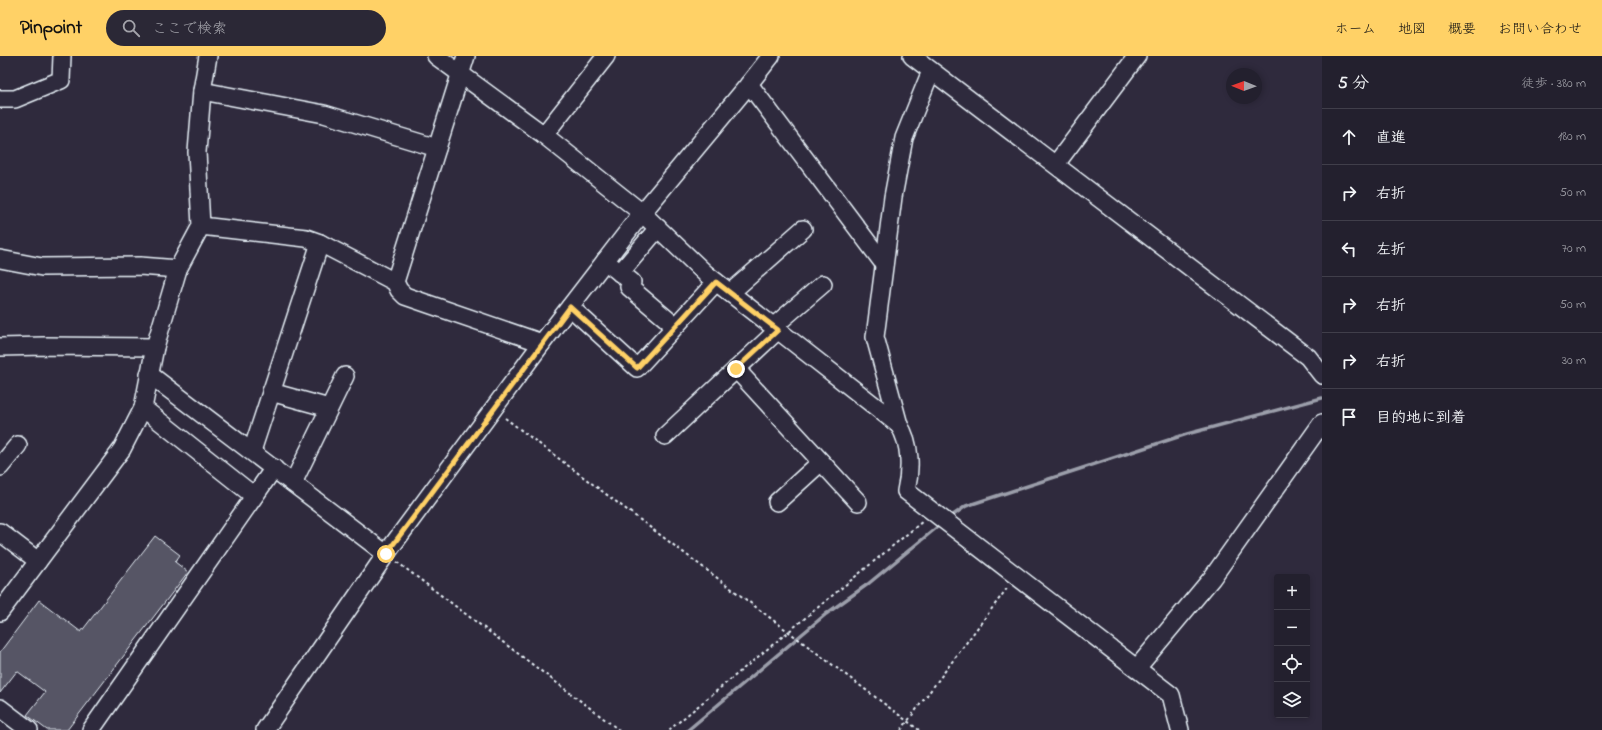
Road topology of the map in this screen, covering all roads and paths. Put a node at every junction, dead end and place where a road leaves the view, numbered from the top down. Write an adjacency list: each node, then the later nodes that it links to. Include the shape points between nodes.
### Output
1 (62, 56): 13 (street, via 61,80 15,99)
2 (208, 56): 12 (street)
3 (436, 56): 10 (street)
4 (466, 56): 10 (street)
5 (606, 56): 14 (street)
6 (771, 56): 11 (street)
7 (912, 56): 9 (street)
8 (1137, 56): 16 (street)
9 (931, 71): 16 (street); 24 (street, via 904,138)
10 (460, 75): 14 (street); 15 (street)
11 (749, 84): 17 (street); 24 (street)
12 (202, 91): 15 (street, via 324,114); 18 (street, via 197,152)
13 (0, 99)
14 (544, 134): 17 (street)
15 (437, 148): 27 (street)
16 (1056, 164): 39 (street, via 1308,357)
17 (642, 213): 19 (street); 23 (street)
18 (201, 226): 21 (street, via 300,237); 25 (street)
19 (658, 228): 26 (street); 28 (street)
20 (803, 229): 30 (street)
21 (320, 243): 27 (street); 41 (street)
22 (0, 259): 25 (street, via 42,267 140,266)
23 (605, 261): 26 (street); 31 (street)
24 (884, 264): 46 (street, via 875,337)
25 (178, 269): 36 (street)
26 (620, 273): 32 (street, via 632,282 629,287)
27 (394, 282): 34 (street, via 405,296)
28 (716, 282): 30 (street); 32 (street)
29 (823, 284): 33 (street)
30 (730, 293): 33 (street)
31 (570, 307): 32 (street, via 637,368); 34 (street)
32 (675, 326)
33 (775, 328): 37 (street); 46 (street)
34 (542, 343): 44 (street)
35 (0, 347): 36 (street)
36 (155, 347): 38 (street)
37 (736, 369): 47 (street); 50 (street)
38 (149, 374): 42 (street); 49 (street)
39 (1322, 375)
40 (345, 376): 43 (street)
41 (271, 392): 43 (street); 49 (street)
42 (143, 408): 54 (street); 60 (street, via 122,449)
43 (329, 408): 53 (street)
44 (493, 409): 59 (street); 63 (path)
45 (1322, 423): 64 (street, via 1212,578)
46 (899, 425): 57 (street, via 908,451 909,480 906,491)
47 (665, 436)
48 (18, 445): 51 (street)
49 (252, 452): 52 (street)
50 (821, 462): 55 (street); 56 (street)
51 (0, 467)
52 (274, 468): 53 (street); 54 (street)
53 (293, 483): 59 (street)
54 (254, 496): 68 (street)
55 (777, 502)
56 (858, 502)
57 (933, 513): 61 (street); 63 (path)
58 (0, 532): 60 (street)
59 (386, 554): 69 (street); 70 (path)
60 (38, 561): 62 (street)
61 (1016, 576): 64 (street); 66 (path)
62 (0, 612)
63 (788, 632): 66 (path); 71 (path)
64 (1137, 668): 74 (street, via 1171,695)
65 (0, 708): 67 (street)
66 (908, 721): 72 (path); 73 (path)
67 (29, 730)
68 (91, 730)
69 (265, 730)
70 (619, 730)
71 (669, 730)
72 (901, 730)
73 (919, 730)
74 (1180, 730)

